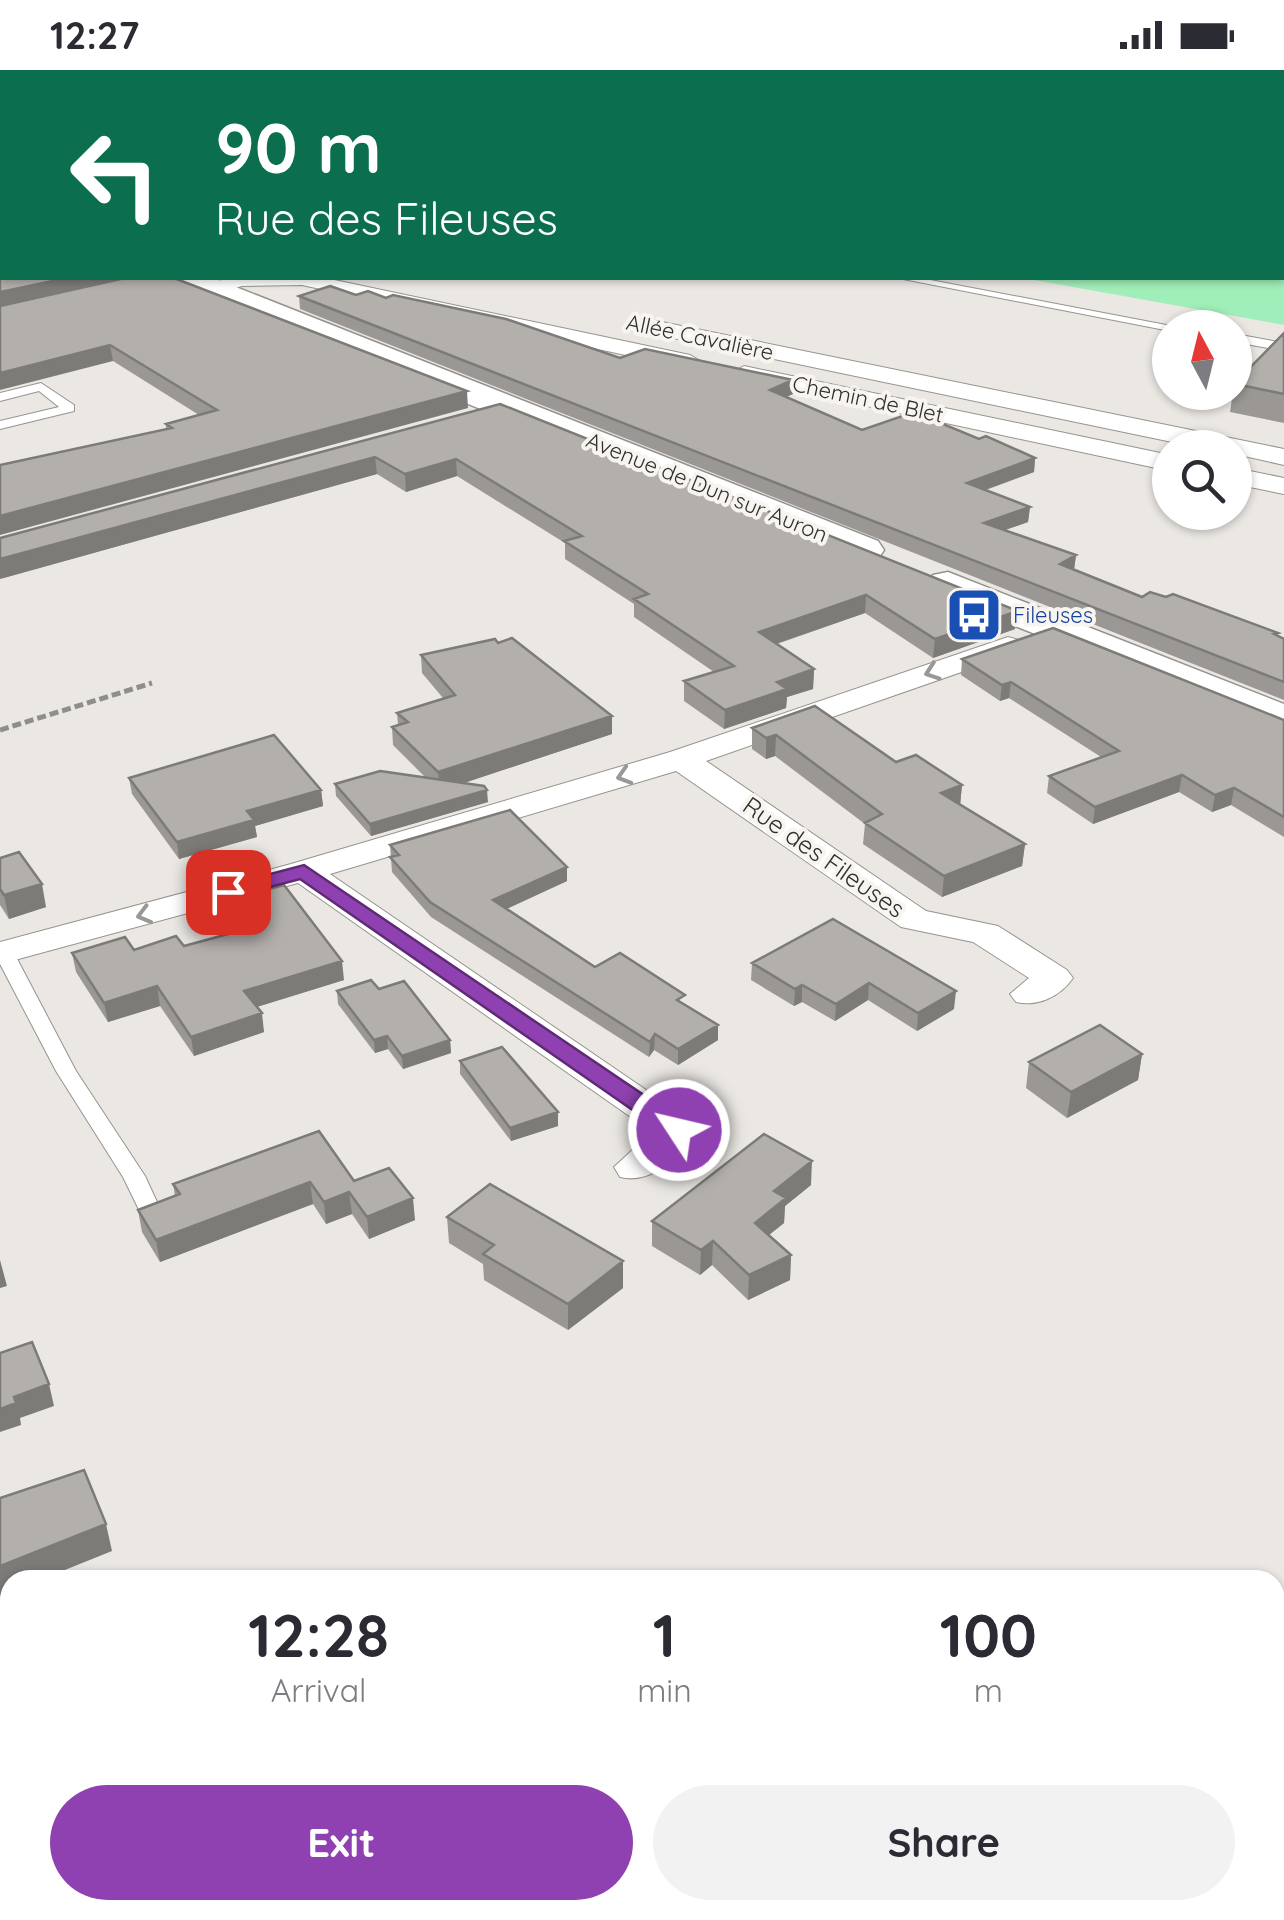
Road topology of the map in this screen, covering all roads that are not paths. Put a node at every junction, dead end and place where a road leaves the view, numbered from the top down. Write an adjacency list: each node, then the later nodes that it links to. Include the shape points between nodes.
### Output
1 (241, 280): 5 (street, Chemin de Blet)
2 (307, 280): 16 (street, Chemin de Blet)
3 (419, 280): 6 (street)
4 (915, 280): 8 (lane)
5 (199, 283): 12 (main road, Avenue de Dun sur Auron)
6 (448, 286)
7 (623, 322): 15 (street, Allée Cavalière)
8 (1152, 324)
9 (1252, 341): 10 (lane)
10 (1284, 347)
11 (0, 398): 14 (lane, via 40,387 70,408)
12 (510, 407): 13 (street); 19 (main road, Avenue de Dun sur Auron)
13 (460, 421)
14 (0, 425)
15 (1284, 458)
16 (1152, 459)
17 (1252, 479): 18 (street)
18 (1284, 486)
19 (1057, 628): 20 (main road, Avenue de Dun sur Auron); 21 (street, one-way to 21)
20 (1284, 720)
21 (681, 759): 22 (street, one-way to 22); 24 (street, Rue des Fileuses, via 914,919 984,934 1054,978)
22 (304, 871): 23 (street, one-way to 23); 25 (street, via 679,1130)
23 (2, 953): 26 (lane)
24 (1030, 994)
25 (635, 1167)
26 (153, 1217)

